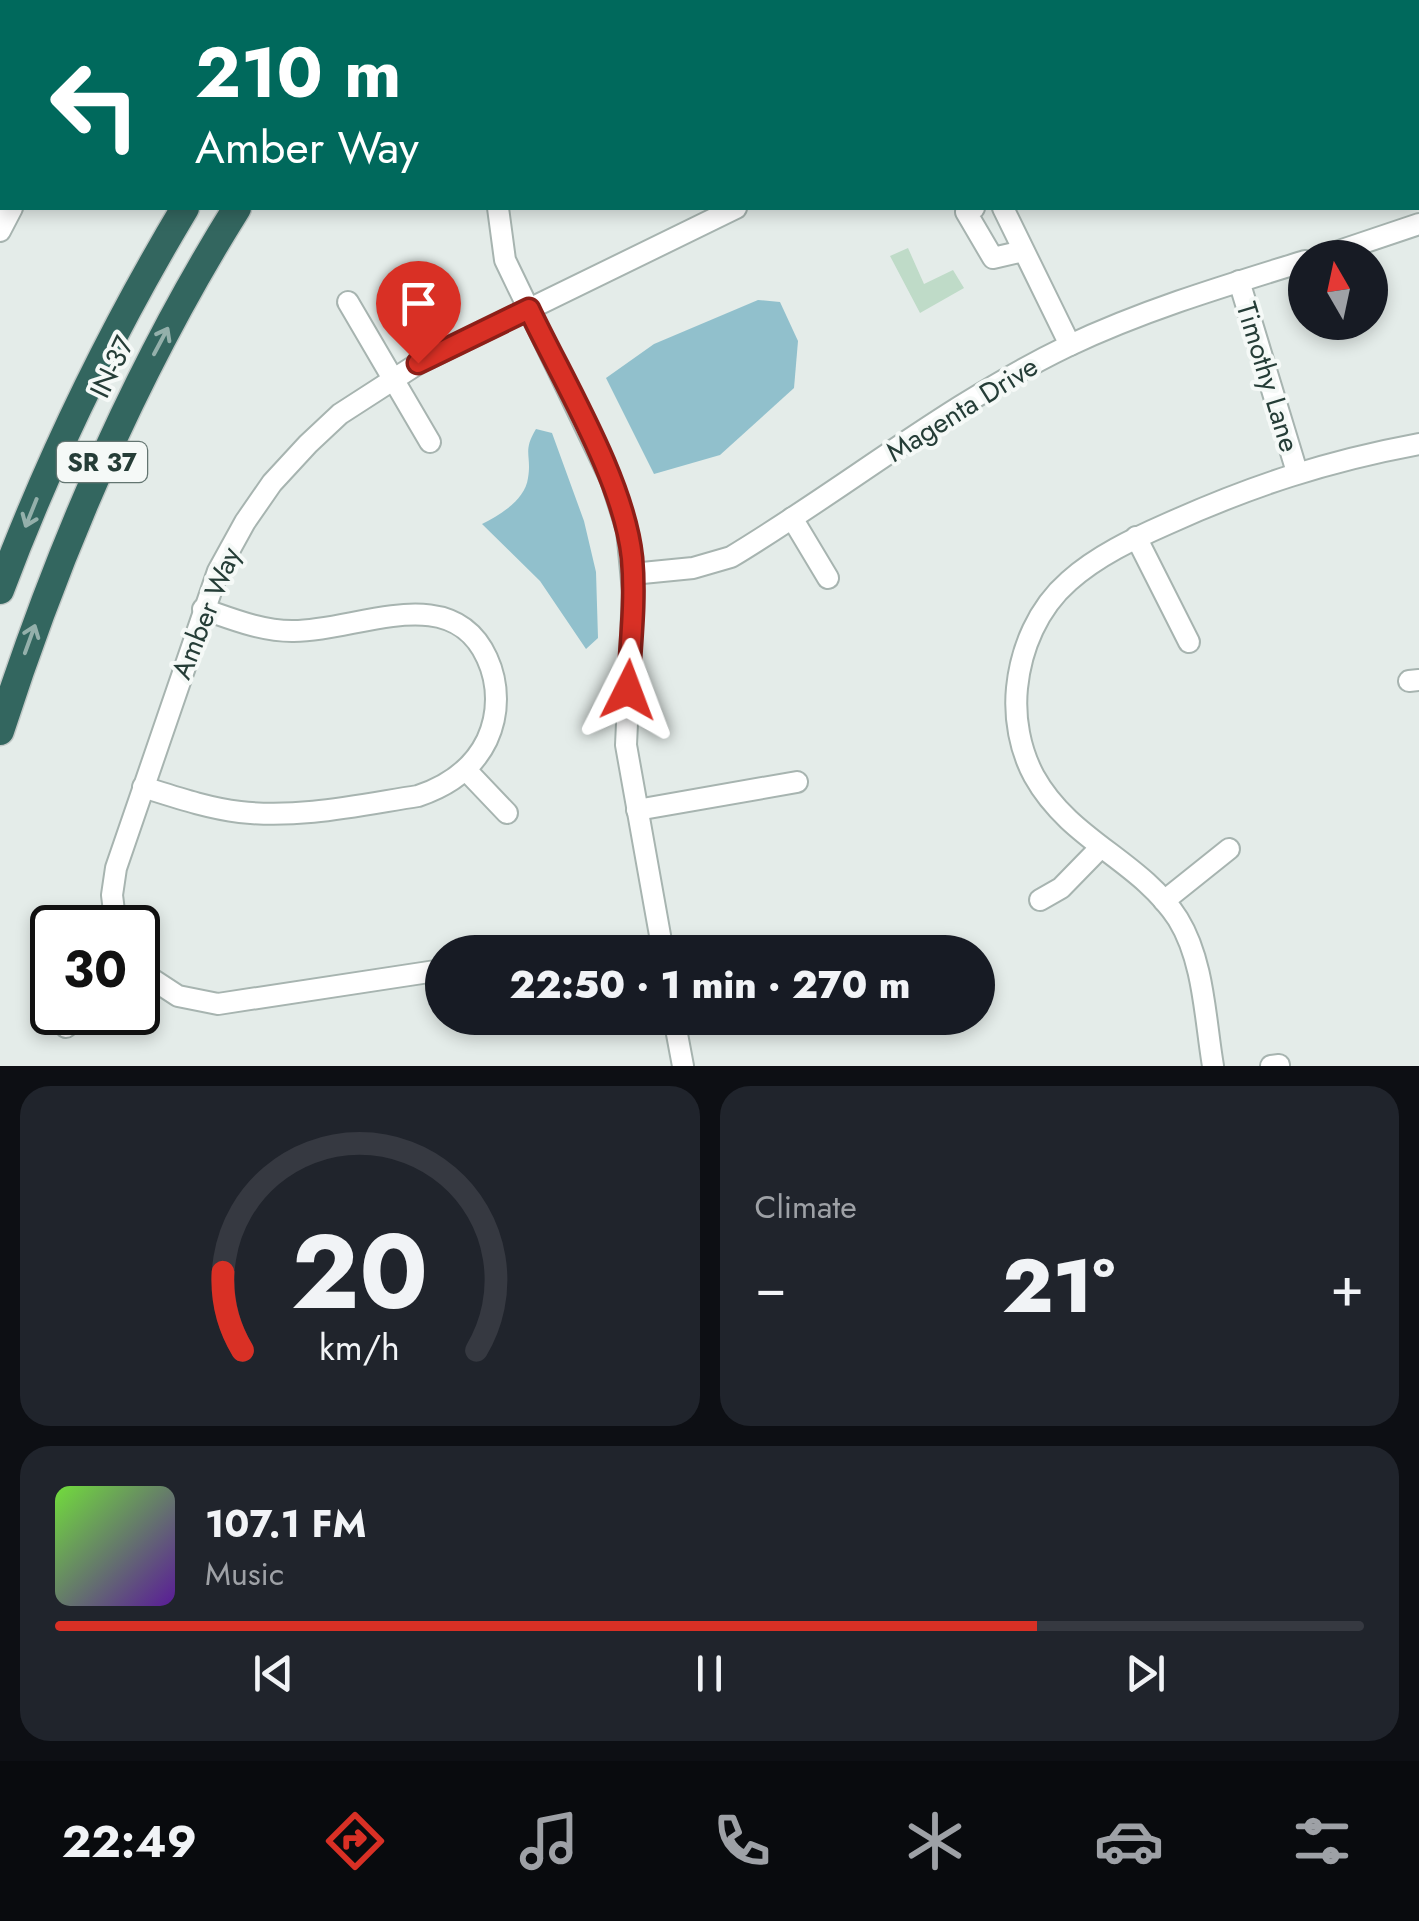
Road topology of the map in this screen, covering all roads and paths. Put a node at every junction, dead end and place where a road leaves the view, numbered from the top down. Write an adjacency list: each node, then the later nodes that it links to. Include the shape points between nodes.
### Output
1 (184, 210): 23 (highway, IN-37 / SR 37, one-way to 23, via 78,406)
2 (236, 210): 26 (highway, IN-37 / SR 37, one-way to 2, via 106,452)
3 (498, 210): 13 (street, via 505,260)
4 (732, 210): 13 (street, Amber Way)
5 (970, 210): 9 (street, via 992,258)
6 (1004, 210): 9 (street)
7 (1419, 224): 8 (street)
8 (1371, 240)
9 (1023, 251): 14 (street)
10 (1288, 266): 11 (street, Magenta Drive)
11 (1239, 281): 14 (street, Magenta Drive); 18 (street, Timothy Lane)
12 (348, 302): 15 (street)
13 (529, 309): 15 (street, Amber Way); 21 (street, via 620,502)
14 (1070, 346): 19 (street, Magenta Drive, via 966,403)
15 (394, 378): 16 (street); 24 (street, Amber Way, via 340,414 272,483 230,546)
16 (430, 442)
17 (1419, 444): 18 (street)
18 (1297, 472): 20 (street)
19 (792, 518): 21 (street, Magenta Drive, via 731,557); 22 (street)
20 (1136, 537): 25 (street); 32 (street, via 1068,581 1034,626 1019,670 1017,716 1032,772 1064,817)
21 (632, 574): 30 (street, via 626,734)
22 (828, 578)
23 (0, 590)
24 (203, 609): 27 (street, via 296,632 429,613 455,620 490,663 496,694 490,733); 29 (street, Amber Way)
25 (1189, 642)
26 (0, 732)
27 (466, 770): 29 (street, via 418,796 299,813 242,812); 31 (street)
28 (797, 782): 30 (street)
29 (143, 787): 36 (street, Amber Way, via 116,868)
30 (638, 810): 37 (street)
31 (507, 813)
32 (1100, 848): 34 (street); 35 (street)
33 (1229, 850): 35 (street)
34 (1040, 900)
35 (1164, 901): 42 (street, via 1193,954)
36 (113, 905)
37 (659, 935)
38 (425, 973): 39 (street, via 218,1004 178,996)
39 (160, 985)
40 (677, 1035): 41 (street)
41 (683, 1066)
42 (1214, 1066)

